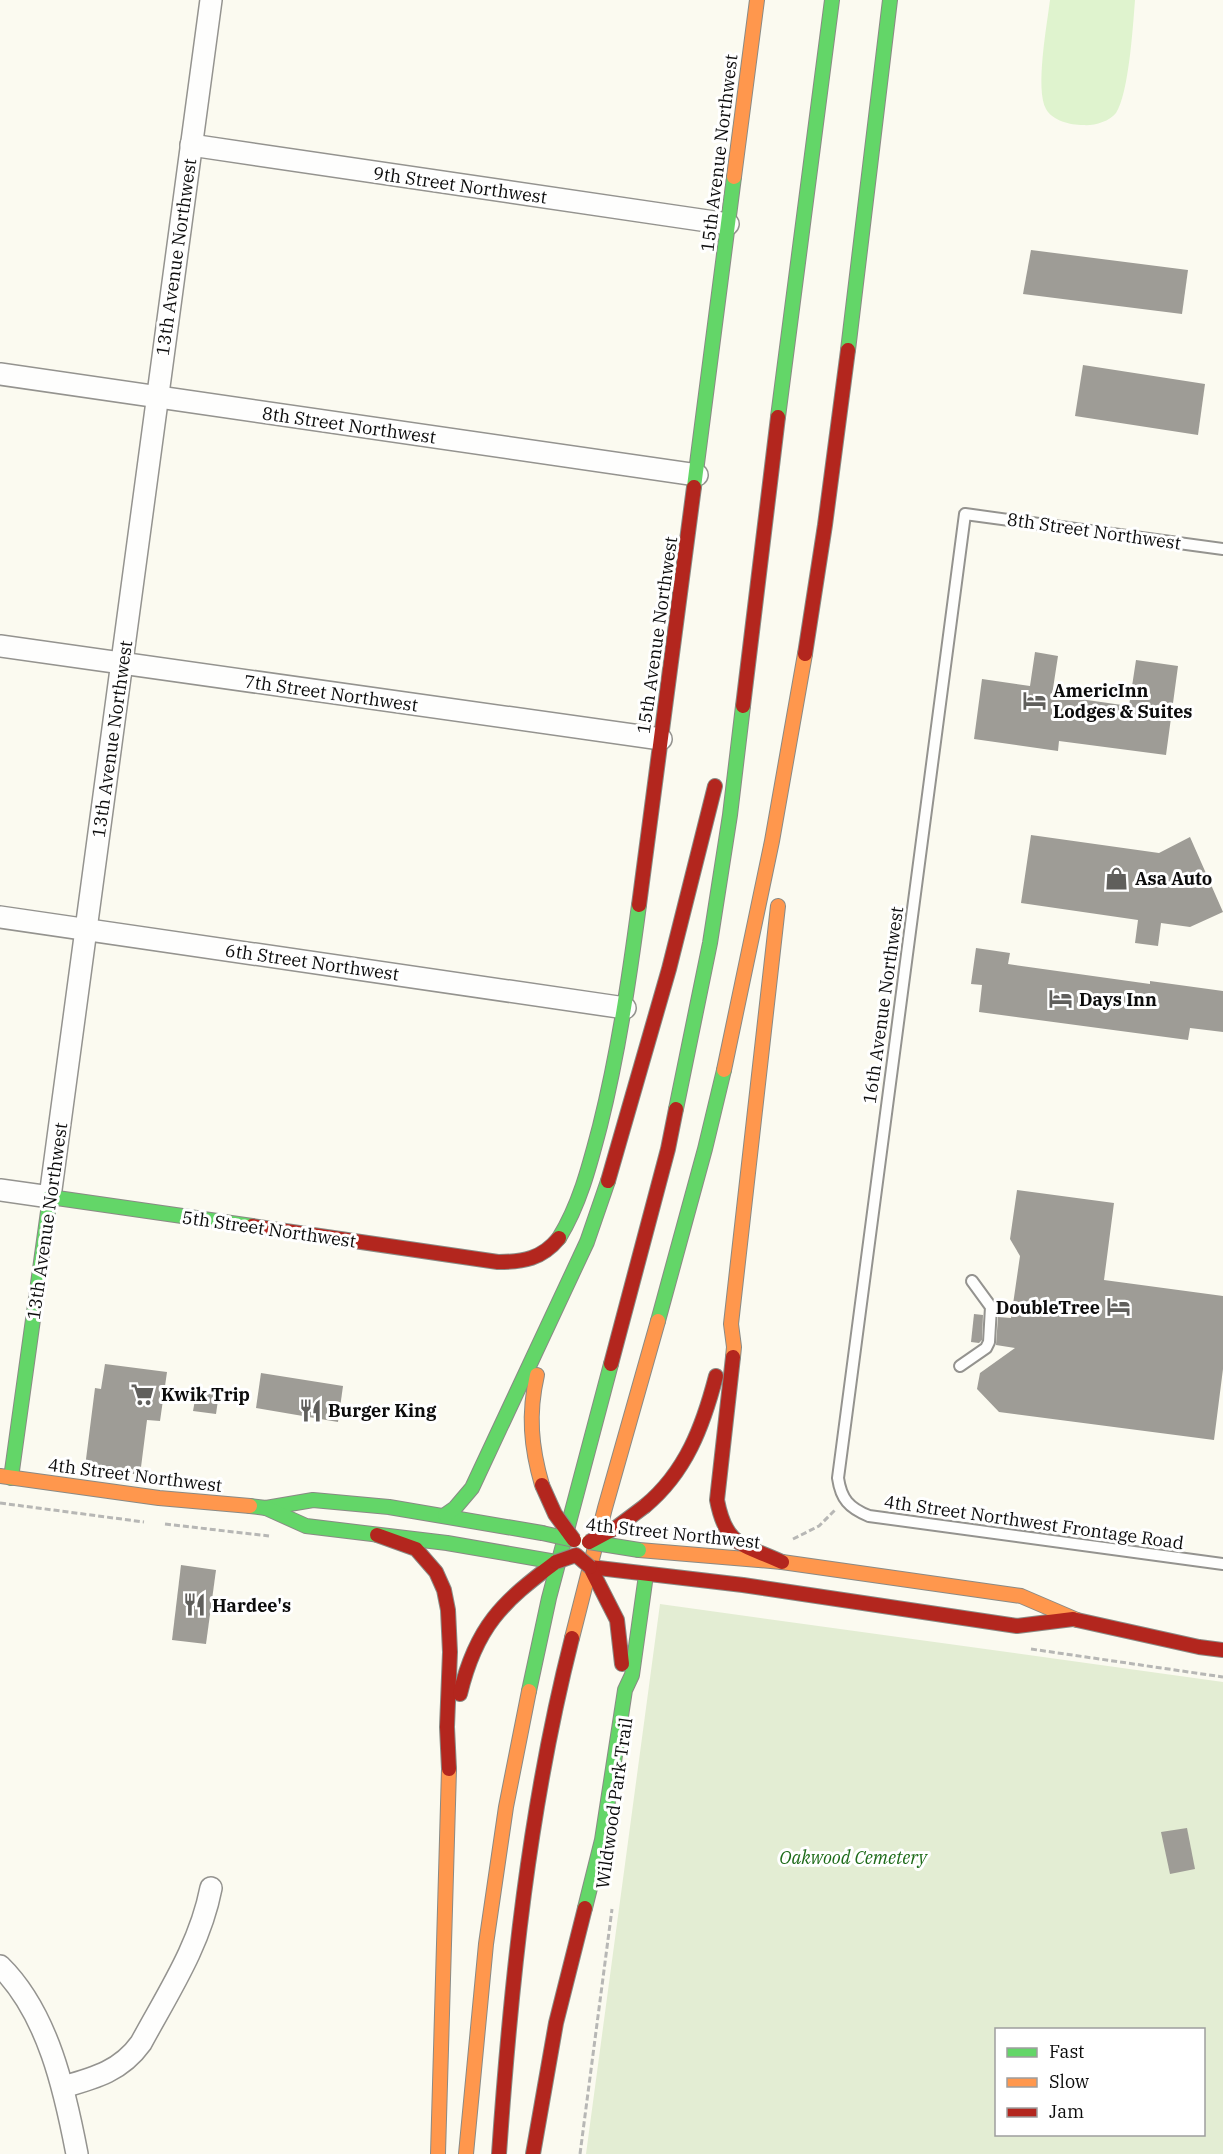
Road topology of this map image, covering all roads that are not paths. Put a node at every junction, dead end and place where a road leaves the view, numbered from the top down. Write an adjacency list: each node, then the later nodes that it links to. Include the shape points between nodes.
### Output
1 (211, 0): 5 (street, 13th Avenue Northwest)
2 (757, 0): 6 (main road, 15th Avenue Northwest)
3 (832, 0): 12 (main road)
4 (890, 0): 15 (main road, via 829,494)
5 (191, 145): 6 (street, 9th Street Northwest); 8 (street, 13th Avenue Northwest)
6 (728, 224): 9 (main road, 15th Avenue Northwest)
7 (0, 374): 8 (street, 8th Street Northwest)
8 (158, 397): 9 (street, 8th Street Northwest); 14 (street, 13th Avenue Northwest)
9 (697, 475): 16 (main road, 15th Avenue Northwest)
10 (965, 514): 11 (lane, 8th Street Northwest); 32 (lane, 16th Avenue Northwest, via 839,1465 840,1491)
11 (1223, 549)
12 (751, 639): 17 (main road); 53 (main road, via 720,879 682,1085 549,1598 506,1807 486,1944)
13 (0, 645): 14 (street, 7th Street Northwest)
14 (122, 663): 16 (street, 7th Street Northwest); 22 (street, 13th Avenue Northwest)
15 (799, 695): 19 (main road); 54 (main road, via 779,810 720,1085 554,1716 520,1922)
16 (661, 739): 23 (main road, 15th Avenue Northwest)
17 (723, 755)
18 (718, 778): 28 (main road, via 614,1163 587,1242)
19 (784, 851)
20 (780, 895): 29 (main road)
21 (0, 918): 22 (street, 6th Street Northwest)
22 (87, 930): 23 (street, 6th Street Northwest); 25 (street, 13th Avenue Northwest)
23 (625, 1008): 26 (main road, 15th Avenue Northwest, via 604,1111 576,1204 551,1248)
24 (0, 1190): 25 (street, 5th Street Northwest)
25 (50, 1197): 26 (main road, 5th Street Northwest, via 498,1262); 31 (main road, 13th Avenue Northwest)
26 (538, 1258)
27 (972, 1281): 30 (lane, via 991,1307 990,1331 986,1348)
28 (564, 1292): 34 (main road, via 472,1488); 36 (main road, bridge, via 563,1316 538,1370 530,1409 531,1446 555,1514)
29 (731, 1324): 36 (main road, bridge, via 708,1406 691,1449 667,1486 616,1527); 39 (main road, via 734,1347 717,1500 720,1517 727,1533)
30 (960, 1366)
31 (6, 1477): 33 (main road, 4th Street Northwest)
32 (845, 1500): 40 (lane, 4th Street Northwest Frontage Road, via 869,1516)
33 (266, 1508): 34 (main road, 4th Street Northwest, via 313,1500); 35 (main road, 4th Street Northwest, via 306,1526)
34 (445, 1515): 36 (main road, 4th Street Northwest, bridge, via 542,1533)
35 (377, 1534): 37 (main road, 4th Street Northwest); 47 (main road, via 416,1549 436,1572 444,1590 450,1652)
36 (579, 1547): 37 (main road); 38 (main road, bridge); 39 (main road, 4th Street Northwest, bridge, via 619,1546); 41 (main road, bridge); 42 (main road)
37 (531, 1558): 38 (main road, 4th Street Northwest)
38 (556, 1562): 41 (main road, 4th Street Northwest, bridge); 47 (main road, via 510,1596 492,1617 469,1659)
39 (782, 1562): 44 (main road, 4th Street Northwest, via 1021,1596)
40 (1223, 1564)
41 (590, 1567): 42 (main road, 4th Street Northwest); 46 (main road, via 617,1620)
42 (611, 1570): 43 (main road, 4th Street Northwest)
43 (639, 1574): 44 (main road, 4th Street Northwest, via 743,1585 1017,1626); 46 (main road, via 632,1675)
44 (1073, 1619): 45 (main road, 4th Street Northwest)
45 (1223, 1650)
46 (625, 1690): 55 (main road, via 602,1840 556,2023)
47 (449, 1752): 52 (main road)
48 (211, 1888): 50 (street, via 196,1941 141,2043 132,2055 106,2074)
49 (0, 1966): 50 (street, via 39,2024)
50 (63, 2087): 51 (street)
51 (77, 2154)
52 (438, 2154)
53 (466, 2154)
54 (499, 2154)
55 (533, 2154)

